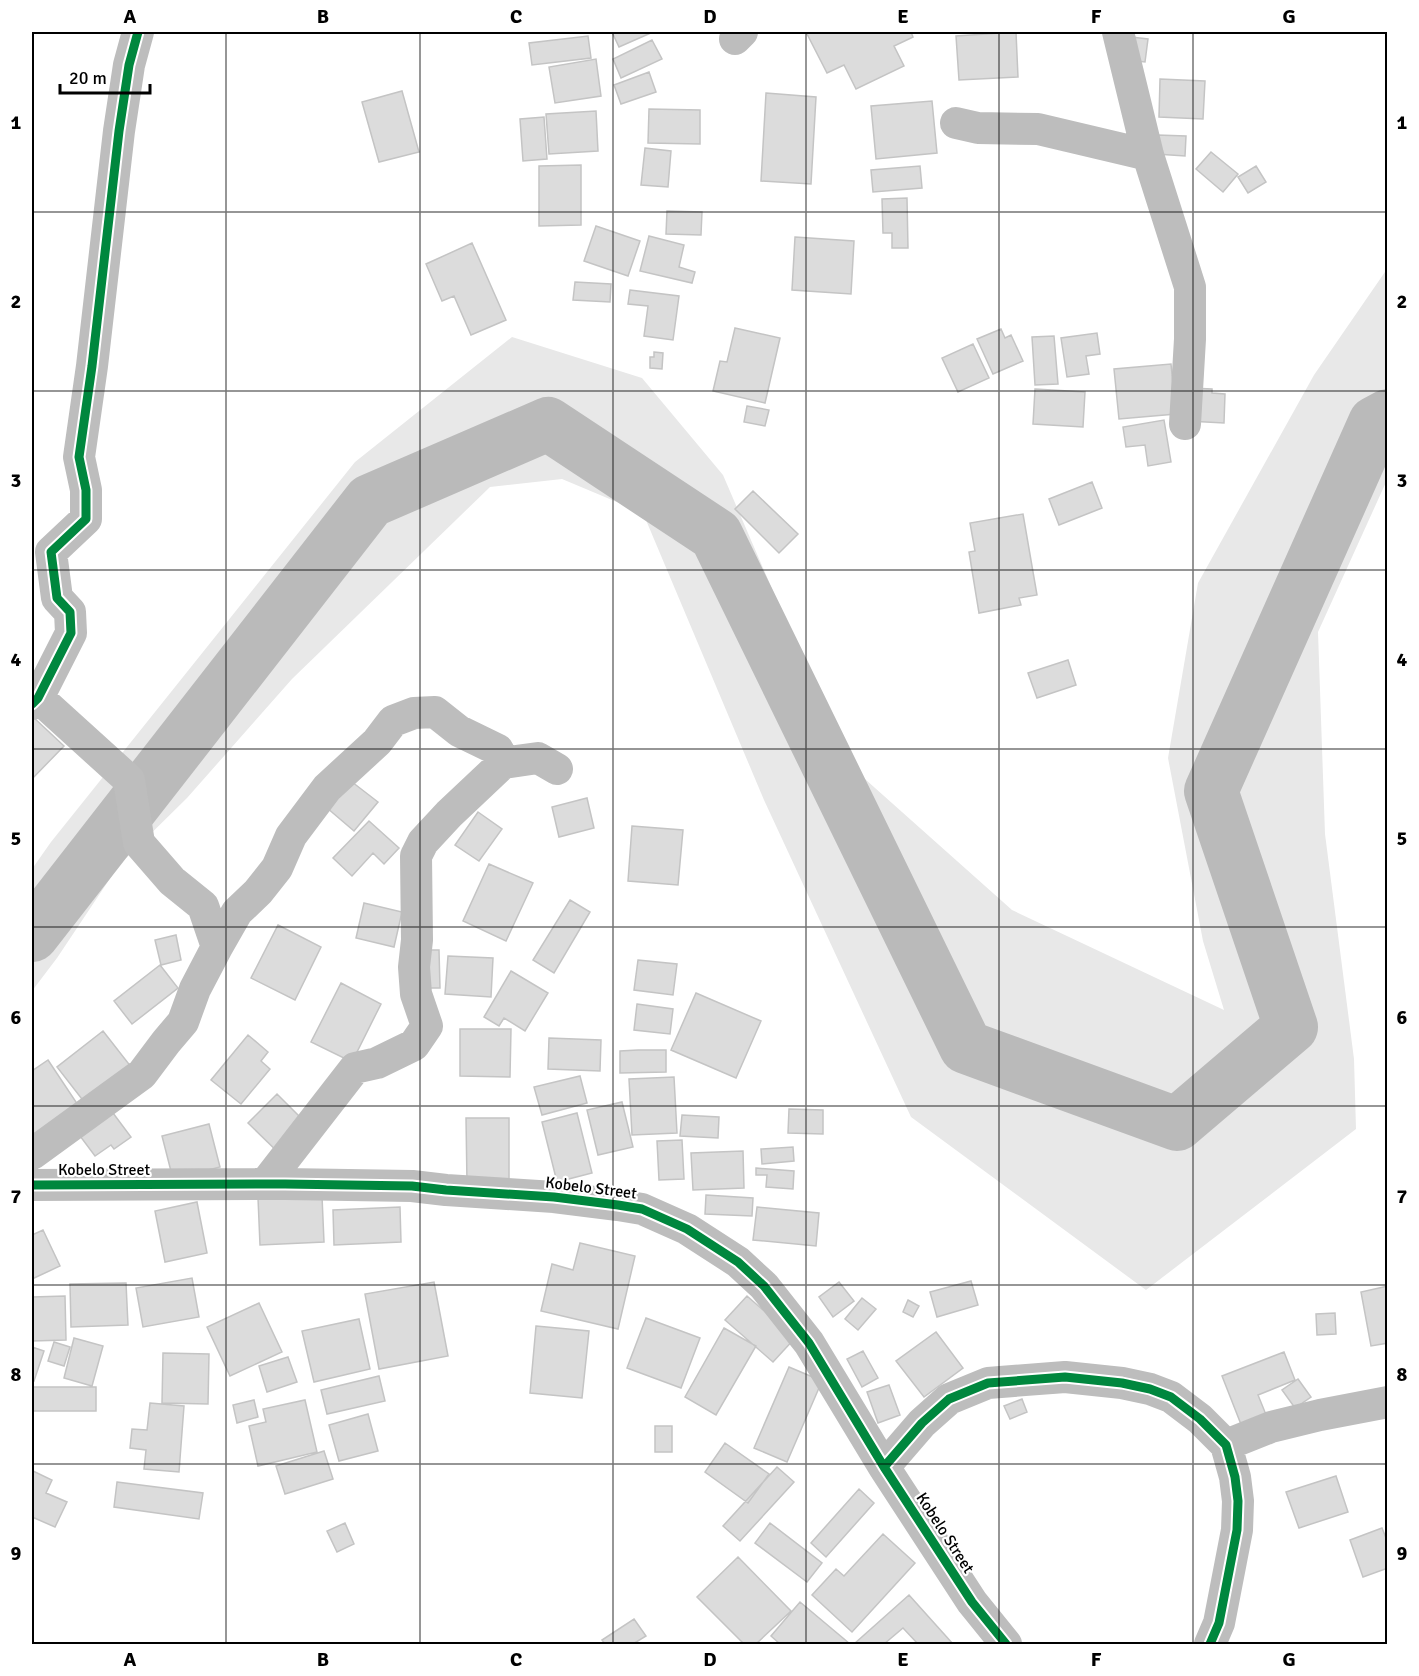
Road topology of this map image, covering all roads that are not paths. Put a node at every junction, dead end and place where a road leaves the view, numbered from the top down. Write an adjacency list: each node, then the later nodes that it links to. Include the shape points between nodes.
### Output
1 (138, 32): 6 (street, via 119,131 79,457 86,490 86,519 51,552 57,598 69,612 71,633)
2 (1118, 32): 4 (street)
3 (956, 123): 4 (street, via 978,128 1038,129)
4 (1148, 154): 5 (street, via 1190,287)
5 (1185, 424)
6 (34, 698): 9 (street, via 129,780 139,843 172,881 203,906)
7 (503, 763): 8 (street, via 538,758); 9 (street, via 498,750 459,732 435,712 414,713 393,721 313,805 291,836 277,868 237,912); 11 (street, via 449,814 416,856 414,967 416,994 427,1026 414,1045 377,1063 355,1068)
8 (557, 769)
9 (217, 947): 10 (street, via 183,1022 142,1074)
10 (32, 1154)
11 (265, 1184): 12 (street, Kobelo Street); 15 (street, Kobelo Street, via 412,1186 554,1197 642,1209 687,1229 738,1262 764,1286 809,1343)
12 (32, 1185)
13 (1388, 1402): 14 (street, via 1271,1427)
14 (1226, 1445): 15 (street, via 1171,1397 1150,1389 1065,1377 1031,1379 988,1383 949,1399); 17 (street, via 1235,1477 1237,1530 1220,1623)
15 (884, 1467): 16 (street, Kobelo Street, via 972,1602)
16 (1006, 1644)
17 (1210, 1644)

